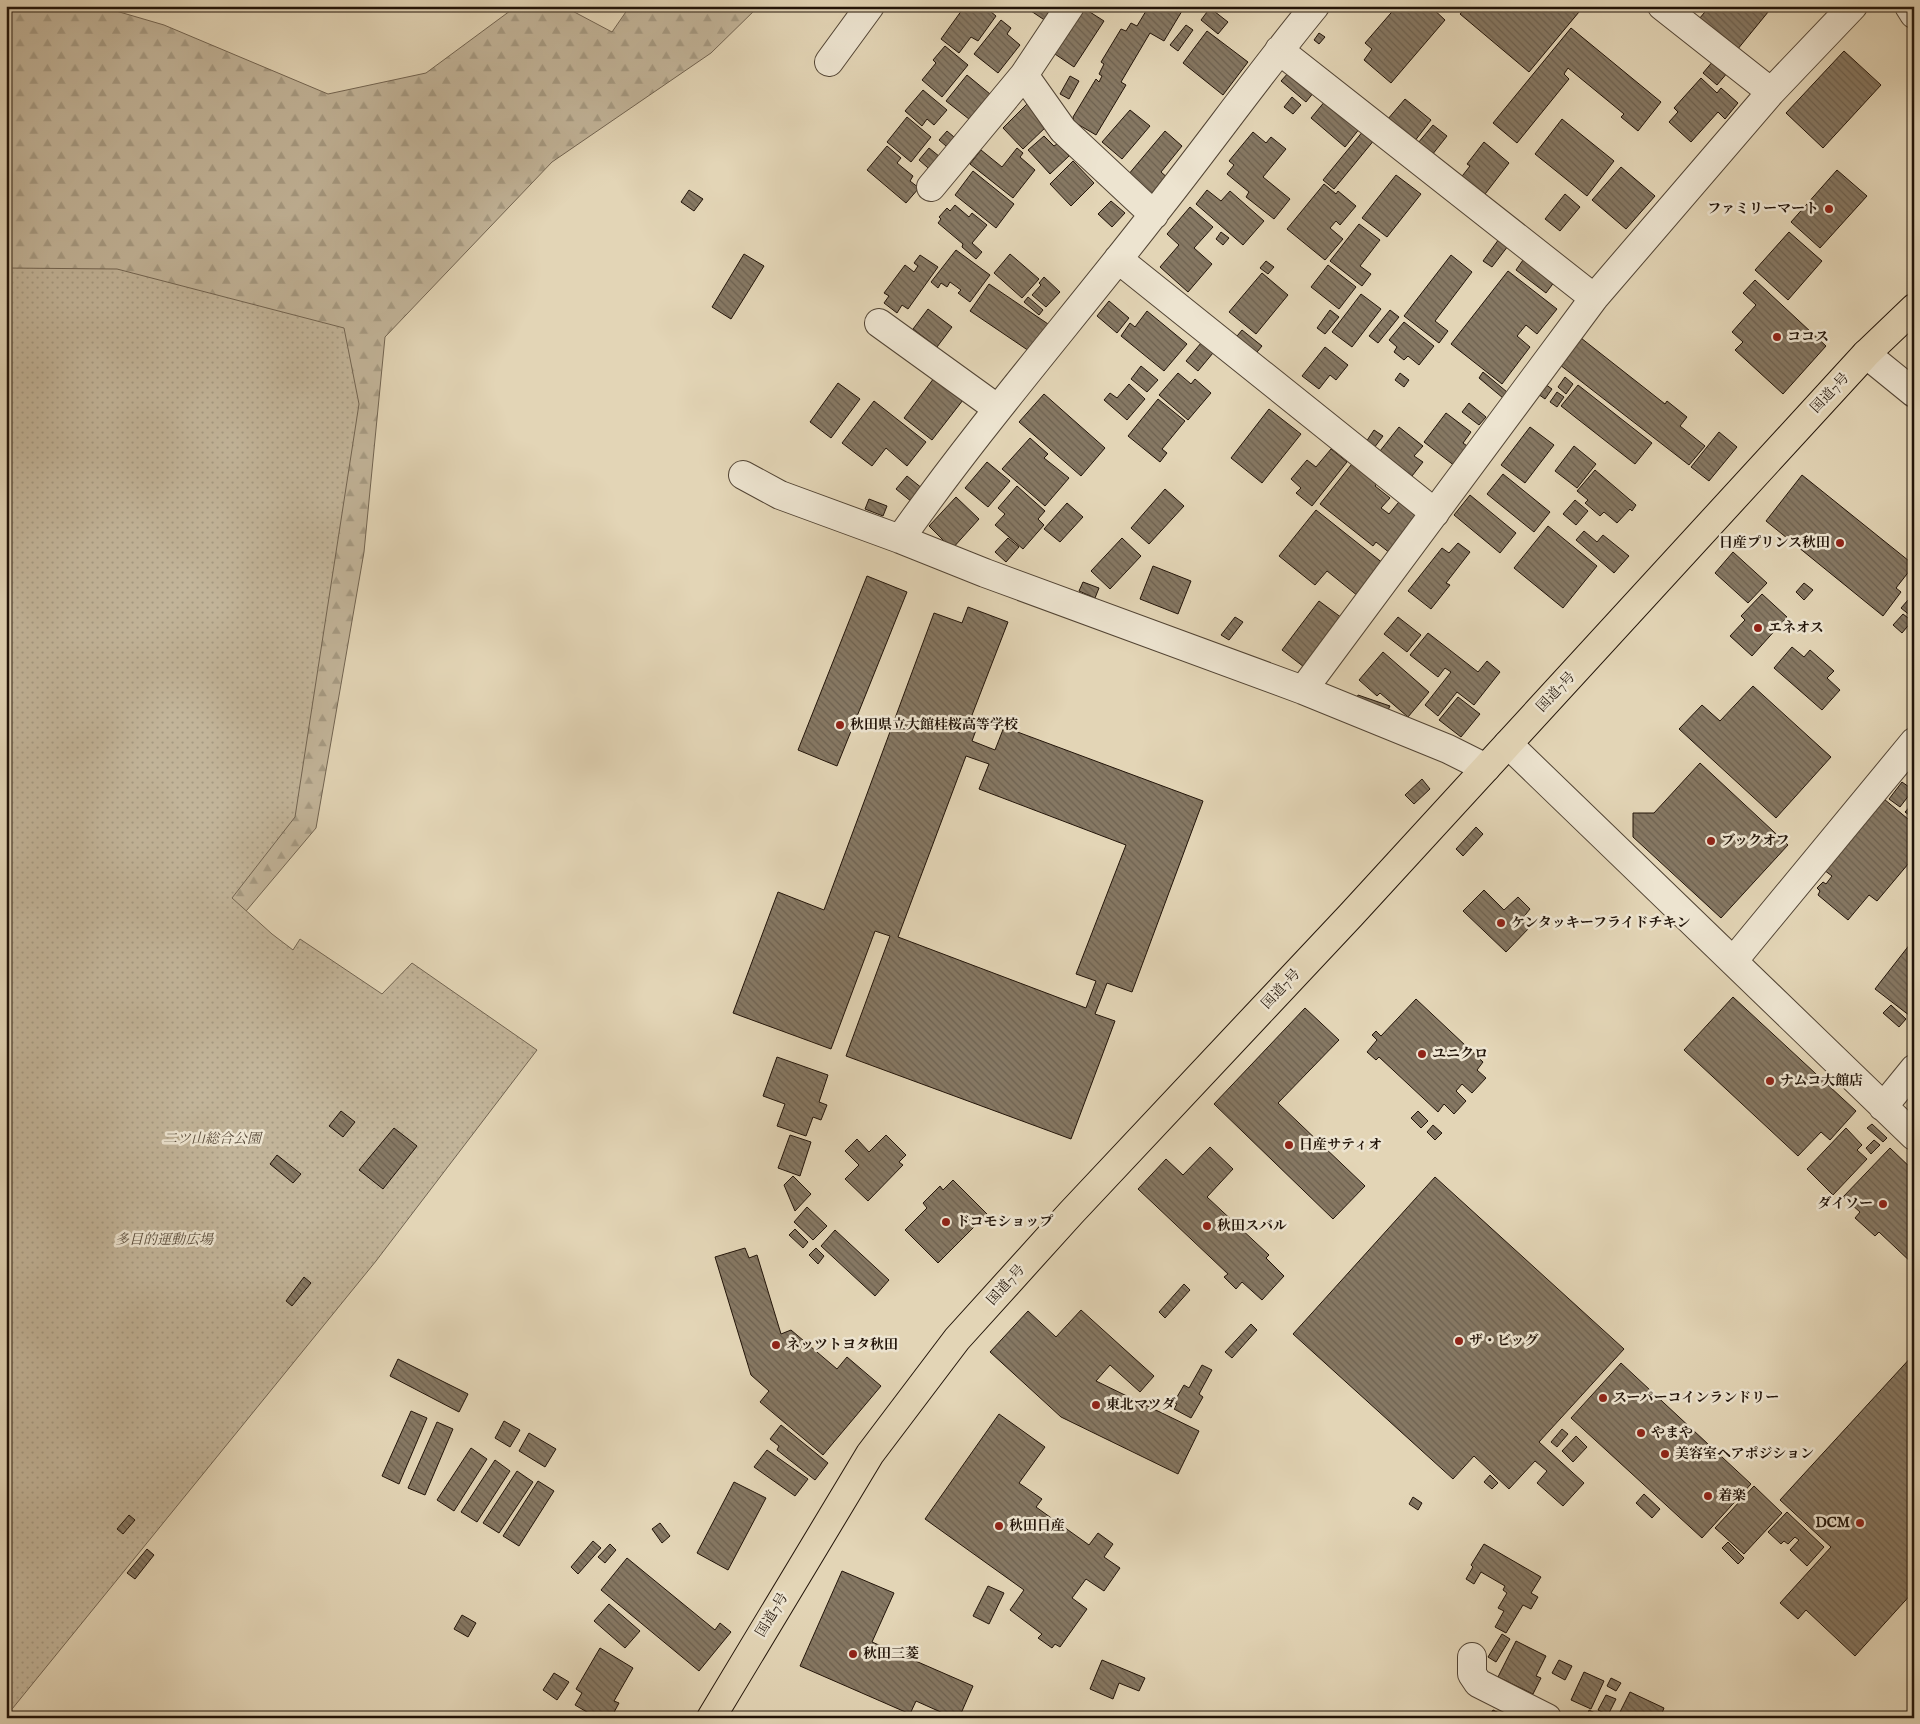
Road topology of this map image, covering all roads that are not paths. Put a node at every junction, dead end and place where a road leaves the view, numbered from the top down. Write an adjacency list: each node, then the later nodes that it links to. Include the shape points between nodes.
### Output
1 (870, 6): 9 (street)
2 (1070, 6): 10 (street)
3 (1315, 6): 8 (street)
4 (1662, 6): 11 (street)
5 (1853, 6): 11 (street)
6 (1909, 6): 7 (street)
7 (1914, 14)
8 (1279, 50): 13 (street); 15 (street)
9 (829, 62)
10 (1024, 75): 12 (street); 13 (street, via 1064,130)
11 (1771, 92): 15 (street)
12 (931, 187)
13 (1154, 215): 14 (street)
14 (1118, 259): 20 (street); 22 (street)
15 (1594, 298): 22 (street)
16 (1914, 308): 18 (highway, 国道7号)
17 (879, 322): 20 (street)
18 (1866, 354): 19 (street); 26 (highway, 国道7号)
19 (1914, 393)
20 (998, 409): 23 (street)
21 (743, 474): 23 (street, via 780,495)
22 (1435, 514): 24 (street)
23 (900, 539): 24 (street)
24 (1303, 690): 27 (street, via 1448,749)
25 (1914, 742): 28 (street)
26 (1508, 744): 27 (highway, 国道7号); 28 (street)
27 (1486, 768): 33 (highway, 国道7号, via 956,1339 870,1454)
28 (1734, 960): 30 (street)
29 (1914, 1069): 30 (street)
30 (1883, 1107): 31 (street)
31 (1914, 1136)
32 (1472, 1657): 34 (street, via 1472,1674 1478,1683)
33 (711, 1718)
34 (1546, 1718)

